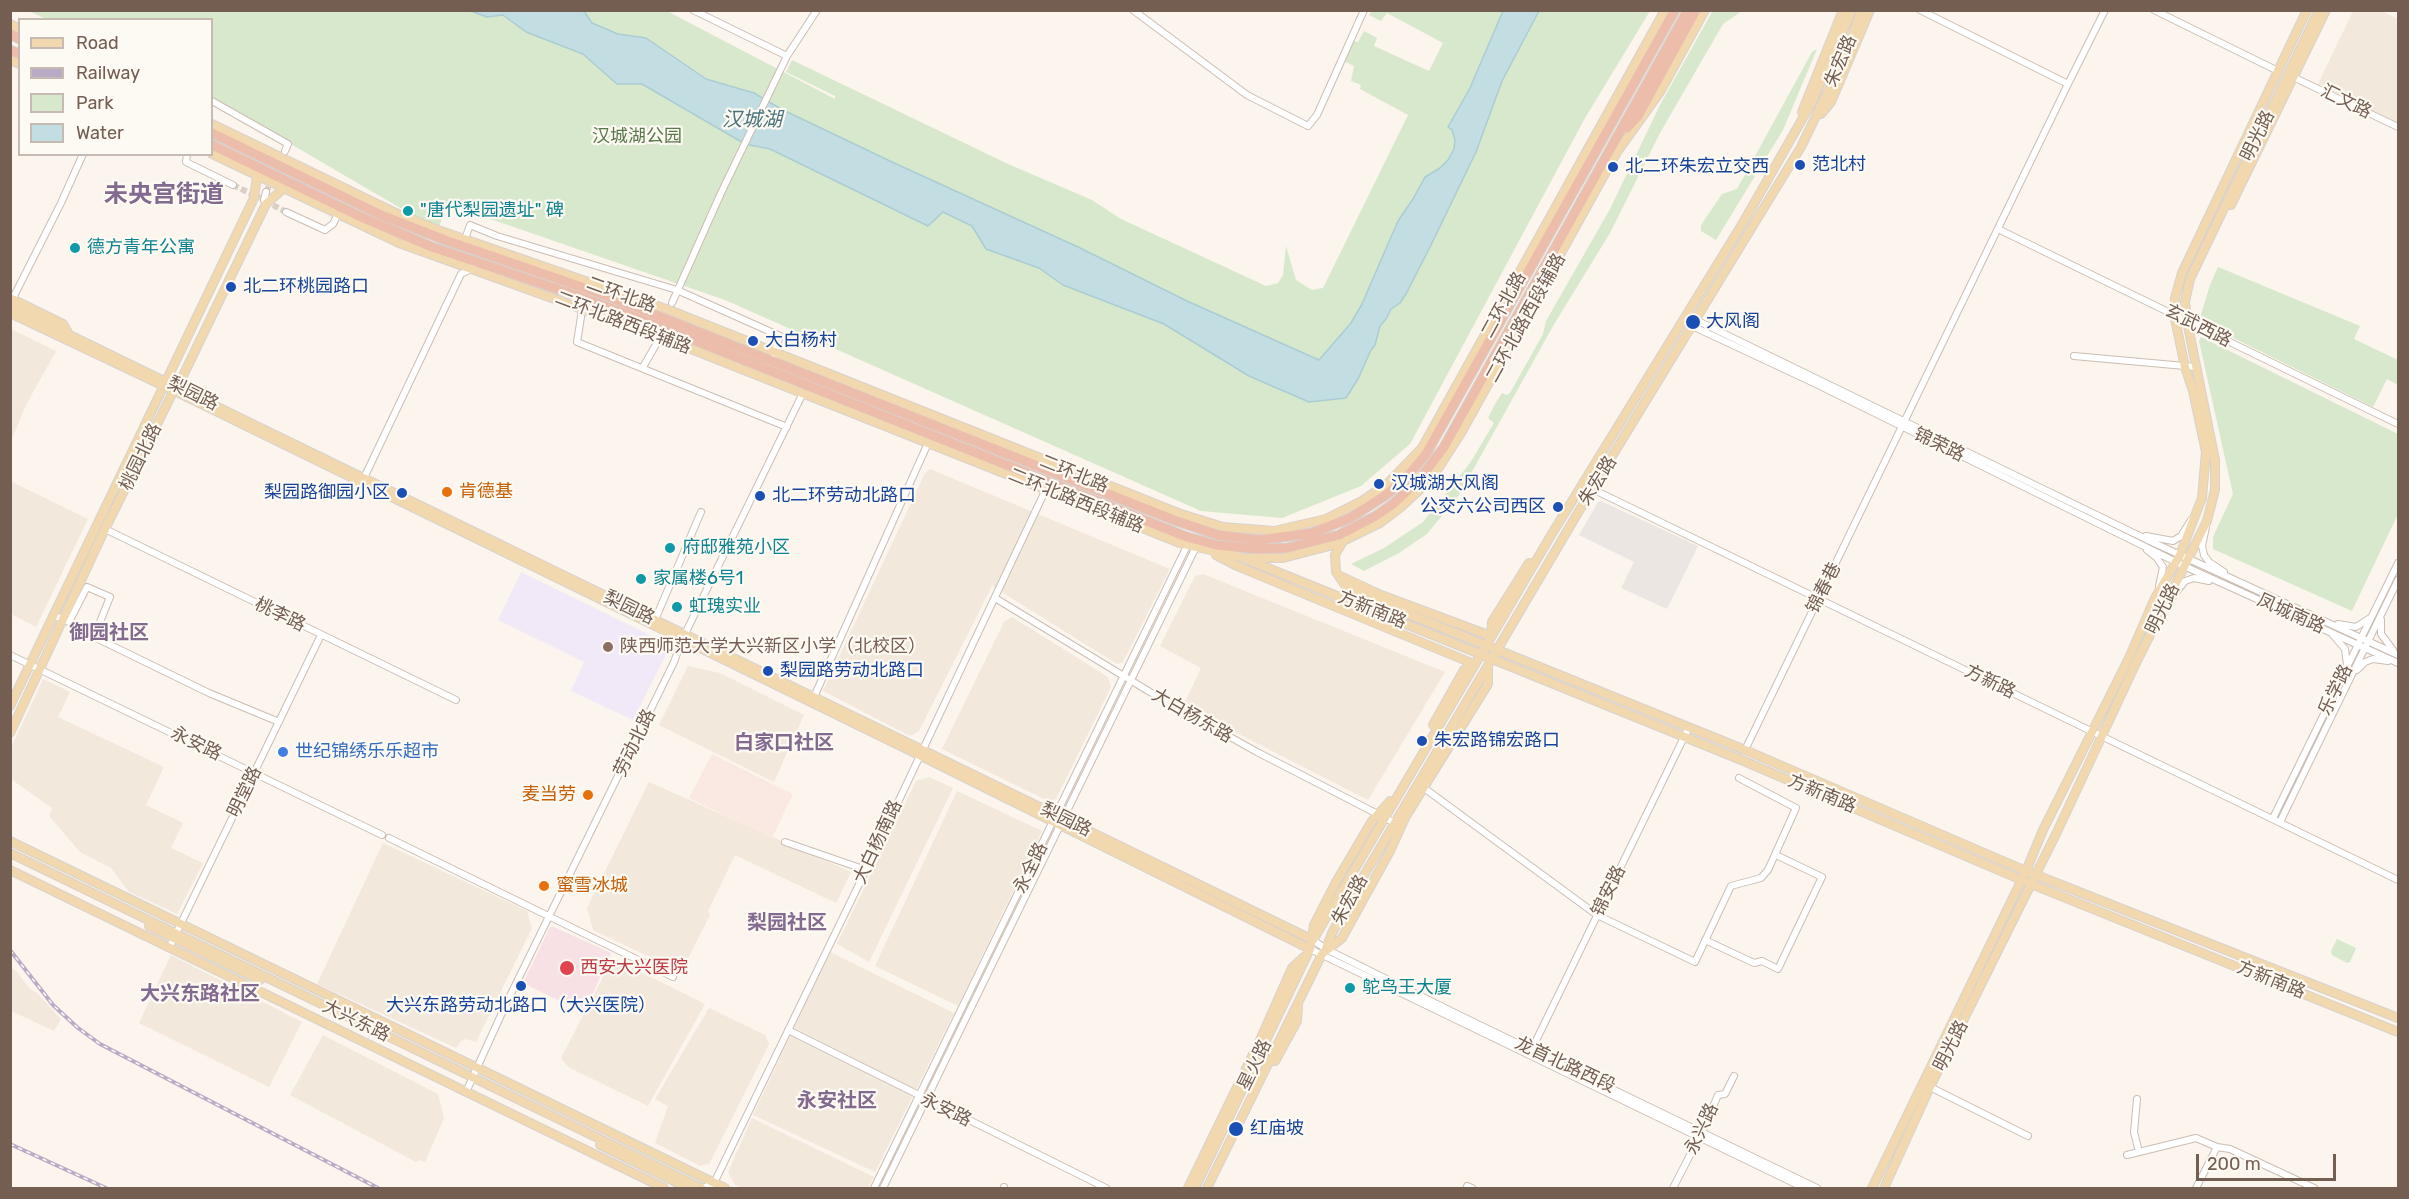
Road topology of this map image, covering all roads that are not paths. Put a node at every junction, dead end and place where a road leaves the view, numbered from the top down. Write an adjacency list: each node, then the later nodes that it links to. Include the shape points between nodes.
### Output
1 (693, 10): 21 (street)
2 (817, 10): 21 (street)
3 (1133, 10): 4 (street, via 1247,95 1308,126 1317,115)
4 (1364, 10)
5 (1665, 10): 58 (main road, 二环北路西段辅路, via 1422,448 1387,484 1326,519 1274,531 1222,527 1168,510)
6 (1675, 10): 32 (highway, 二环北路, via 1426,454 1386,495 1350,518 1312,533 1259,540 1218,535 1174,520 605,295 445,240 381,215)
7 (1688, 10): 33 (highway, 二环北路)
8 (1696, 10): 27 (highway)
9 (1705, 10): 25 (main road, 二环北路西段辅路)
10 (1843, 10): 30 (main road, 朱宏路)
11 (1852, 10): 30 (main road, 朱宏路)
12 (1862, 10): 28 (main road, 朱宏路)
13 (1870, 10): 28 (main road, via 1831,102)
14 (1920, 10): 24 (street)
15 (2105, 10): 24 (street)
16 (2154, 10): 22 (street)
17 (2307, 10): 22 (main road)
18 (2313, 10): 42 (main road, 明光路)
19 (2319, 10): 42 (main road, 明光路)
20 (2326, 10): 23 (main road)
21 (787, 56): 49 (street)
22 (2278, 71): 42 (main road)
23 (2293, 77): 31 (street, 汇文路); 46 (main road, via 2231,204)
24 (2068, 84): 45 (street)
25 (1654, 99): 27 (main road); 33 (main road, 二环北路西段辅路)
26 (213, 102): 35 (street, via 288,144)
27 (1638, 116): 33 (highway)
28 (1814, 122): 56 (main road, 朱宏路)
29 (213, 124): 47 (main road, 二环北路西段辅路, via 398,214)
30 (1797, 127): 71 (main road, 朱宏路, via 1744,221)
31 (2398, 127)
32 (213, 133)
33 (1622, 137): 51 (highway, 二环北路, via 1444,447 1420,479 1393,504 1355,527 1324,540 1287,548 1216,545 1187,537); 79 (main road, 二环北路西段辅路, via 1441,466 1401,507)
34 (213, 145): 48 (highway, 二环北路)
35 (285, 151)
36 (213, 154): 39 (main road)
37 (82, 156): 50 (street)
38 (186, 156): 40 (street, via 186,162)
39 (257, 176): 41 (main road); 63 (main road, 桃园北路, via 254,198)
40 (234, 185)
41 (284, 189): 44 (main road); 64 (main road, 桃园北路, via 266,204)
42 (2226, 189): 46 (main road, 明光路); 54 (main road, 明光路, via 2182,273)
43 (286, 212): 44 (street, via 325,230)
44 (338, 214): 48 (main road, via 399,243)
45 (1998, 229): 54 (street, 玄武西路); 66 (street)
46 (2213, 232): 55 (main road, 明光路, via 2190,279 2185,302)
47 (465, 239): 49 (street, via 470,225); 58 (main road, 二环北路西段辅路, via 669,310)
48 (474, 266): 51 (highway, 二环北路); 70 (street, via 461,274)
49 (677, 290): 52 (street); 58 (street, via 780,336)
50 (11, 302): 63 (main road, 梨园路)
51 (583, 303): 60 (street, via 577,342); 65 (main road, 二环北路西段辅路)
52 (672, 303)
53 (10, 313): 63 (main road, 梨园路)
54 (2174, 314): 55 (street, 玄武西路); 61 (main road, 明光路)
55 (2187, 321): 62 (main road, 明光路); 67 (street, 玄武西路)
56 (1694, 323): 66 (street, 锦荣路); 73 (main road, 朱宏路)
57 (658, 341): 60 (street)
58 (774, 354)
59 (2074, 356): 61 (street)
60 (643, 367): 68 (street)
61 (2185, 367): 62 (street); 74 (main road, 明光路, via 2206,452)
62 (2196, 367): 76 (main road, 明光路, via 2216,471)
63 (165, 384): 64 (main road, 梨园路); 94 (main road, 桃园北路)
64 (176, 389): 70 (main road, 梨园路); 77 (main road, 桃园北路)
65 (803, 393): 68 (street, 劳动北路); 69 (main road, 二环北路西段辅路)
66 (1904, 424): 78 (street, 锦荣路); 89 (street, 锦春巷)
67 (2398, 424)
68 (787, 427): 99 (street, 劳动北路)
69 (928, 443): 72 (main road, 二环北路西段辅路); 116 (street)
70 (363, 481): 96 (main road, 梨园路); 99 (main road, 梨园路)
71 (1582, 484): 73 (street, 方新路); 100 (main road, 朱宏路)
72 (1047, 489): 80 (main road, 二环北路西段辅路); 88 (street, 大白杨南路)
73 (1592, 489): 89 (street, 方新路); 103 (main road, 朱宏路)
74 (2198, 509): 78 (street, via 2181,536 2173,541); 83 (main road, 明光路)
75 (701, 512): 96 (street)
76 (2207, 521): 83 (main road, 明光路); 87 (street, via 2204,555)
77 (105, 529): 95 (main road, 桃园北路); 98 (street, 桃李路)
78 (2129, 534): 83 (street, 锦荣路); 90 (street, via 2161,564 2163,574)
79 (1345, 541): 82 (main road, 二环北路西段辅路, via 1283,558); 100 (main road, 方新南路, via 1337,550 1335,567 1340,576)
80 (1191, 547): 81 (main road, 二环北路西段辅路); 115 (street, 永全路)
81 (1210, 552): 82 (main road, 二环北路西段辅路); 110 (main road)
82 (1244, 558): 105 (main road, 方新南路)
83 (2182, 561): 86 (street, 凤城南路); 87 (street, 凤城南路); 90 (main road, 明光路); 91 (main road, 明光路)
84 (2398, 563): 92 (street, 乐学路)
85 (2398, 580): 93 (street, 乐学路)
86 (2223, 584): 91 (street, via 2188,579); 97 (street, 凤城南路)
87 (2242, 584): 97 (street, 凤城南路)
88 (995, 598): 115 (street, 大白杨东路); 126 (street, 大白杨南路)
89 (1818, 598): 121 (street, 方新路); 125 (street, 锦春巷)
90 (2155, 598): 121 (main road, 明光路)
91 (2166, 606): 123 (main road, 明光路)
92 (2375, 610): 97 (street, via 2356,627); 101 (street, 乐学路)
93 (2382, 614): 102 (street, 乐学路); 106 (street, via 2381,634)
94 (53, 615): 95 (street); 109 (main road, 桃园北路)
95 (62, 619): 112 (main road, 桃园北路); 119 (street, via 69,622 87,586 110,597 94,637)
96 (655, 620): 99 (main road, 梨园路)
97 (2324, 625): 101 (street, 凤城南路); 113 (street, via 2345,649)
98 (321, 635): 117 (street, 桃李路); 119 (street, 明堂路)
99 (684, 638): 116 (main road, 梨园路); 126 (main road, 梨园路); 152 (street, 劳动北路)
100 (1488, 640): 103 (main road, 方新南路); 105 (main road, 朱宏路)
101 (2360, 641): 102 (street, 凤城南路); 113 (street, 乐学路)
102 (2367, 645): 106 (street, 凤城南路); 108 (street, 凤城南路); 114 (street, 乐学路)
103 (1499, 649): 107 (main road, 朱宏路); 120 (main road, 方新南路)
104 (10, 655): 109 (street, 永安路)
105 (1480, 655): 107 (main road, 方新南路); 110 (main road, 朱宏路)
106 (2398, 655)
107 (1493, 660): 111 (main road, 朱宏路); 124 (main road, 方新南路)
108 (2398, 662): 114 (street, via 2373,659)
109 (30, 664): 112 (street, 永安路); 118 (main road, 桃园北路)
110 (1474, 664): 131 (main road, 朱宏路)
111 (1488, 668): 129 (main road, via 1488,684); 130 (main road, 朱宏路)
112 (40, 669): 122 (main road, 桃园北路); 127 (street, 永安路)
113 (2345, 671): 132 (street, 乐学路)
114 (2352, 675): 134 (street, 乐学路)
115 (1128, 678): 131 (street, 大白杨东路, via 1257,752); 133 (street, 永全路)
116 (814, 697): 126 (main road, 梨园路)
117 (456, 700)
118 (10, 706)
119 (279, 722): 127 (street, 明堂路)
120 (1689, 727): 124 (street, 锦安路); 125 (main road, 方新南路)
121 (2092, 731): 123 (street, 方新路); 146 (main road, 明光路)
122 (10, 733)
123 (2102, 736): 132 (street, 方新路); 147 (main road, 明光路)
124 (1684, 737): 148 (main road, 方新南路); 151 (street, 锦安路)
125 (1744, 750): 146 (main road, 方新南路)
126 (920, 752): 133 (main road, 梨园路); 145 (street, 大白杨南路)
127 (255, 772): 137 (street, 永安路); 153 (street, 明堂路)
128 (1739, 778): 142 (street, via 1796,808)
129 (1424, 788): 136 (main road); 151 (street)
130 (1405, 807): 135 (main road, 朱宏路); 136 (main road)
131 (1382, 816): 135 (street, 大白杨东路); 155 (main road, 朱宏路)
132 (2273, 818): 134 (street, 方新路)
133 (1058, 820): 155 (main road, 梨园路); 158 (main road, 梨园路); 174 (street, 永全路)
134 (2280, 822): 149 (street, 方新路)
135 (1395, 823): 159 (main road, 朱宏路)
136 (1399, 831): 159 (main road, via 1342,938)
137 (381, 835)
138 (389, 838): 152 (street)
139 (10, 841): 153 (main road)
140 (785, 842): 145 (street)
141 (10, 853): 154 (main road, 大兴东路)
142 (1776, 855): 156 (street, via 1761,878 1731,886); 156 (street, via 1822,877 1778,969 1762,961 1754,963)
143 (10, 858): 154 (main road, 大兴东路)
144 (10, 870): 157 (main road)
145 (866, 870): 164 (street, 大白杨南路)
146 (2026, 871): 147 (main road, 方新南路); 148 (main road, 明光路)
147 (2036, 873): 150 (main road, 明光路); 162 (main road, 方新南路)
148 (2021, 879): 150 (main road, 方新南路); 197 (main road, 明光路)
149 (2398, 880)
150 (2031, 884): 165 (main road, 方新南路); 171 (main road, 明光路)
151 (1597, 915): 156 (street, via 1695,962); 167 (street, 锦安路)
152 (550, 916): 160 (street); 168 (street, 劳动北路)
153 (181, 924): 154 (street, 明堂路); 168 (main road)
154 (175, 935): 157 (street, 明堂路); 170 (main road, 大兴东路)
155 (1313, 940): 158 (main road, 星火路); 159 (street, 龙首北路西段)
156 (1705, 940)
157 (169, 948): 173 (main road)
158 (1309, 952): 159 (street, 龙首北路西段); 163 (main road, via 1292,968); 166 (main road, 星火路)
159 (1324, 952): 161 (main road, 星火路); 167 (street, 龙首北路西段)
160 (673, 977)
161 (1298, 1003): 192 (main road, 星火路); 193 (main road, via 1297,1021)
162 (2398, 1018)
163 (1266, 1025): 166 (main road); 172 (main road)
164 (788, 1030): 174 (street, 永安路); 182 (street, 大白杨南路)
165 (2398, 1032)
166 (1262, 1051): 172 (main road, 星火路)
167 (1530, 1052): 176 (street, 龙首北路西段)
168 (477, 1067): 170 (street, 劳动北路); 182 (main road)
169 (1734, 1076): 176 (street, 永兴路, via 1725,1094 1718,1095)
170 (472, 1080): 173 (street, 劳动北路); 184 (main road, 大兴东路); 185 (main road, 大兴东路)
171 (1930, 1087): 177 (street); 198 (main road, 明光路)
172 (1239, 1091): 178 (main road, 星火路)
173 (466, 1092): 183 (main road)
174 (922, 1099): 187 (street, 永全路); 188 (street, 永全路); 189 (street, 永安路)
175 (2137, 1099): 180 (street, via 2134,1132)
176 (1701, 1134): 194 (street, 永兴路); 195 (street, 龙首北路西段); 196 (street, 龙首北路西段)
177 (2028, 1136)
178 (1213, 1145): 190 (main road); 191 (main road, 星火路)
179 (2217, 1147): 180 (street, via 2196,1138); 199 (street); 200 (street, via 2230,1149)
180 (2139, 1152): 181 (street)
181 (2127, 1155)
182 (714, 1183): 185 (street); 186 (main road)
183 (664, 1188)
184 (688, 1188)
185 (702, 1188)
186 (725, 1188)
187 (874, 1188)
188 (883, 1188)
189 (1106, 1188)
190 (1188, 1188)
191 (1195, 1188)
192 (1207, 1188)
193 (1212, 1188)
194 (1673, 1188)
195 (1804, 1188)
196 (1817, 1188)
197 (1872, 1188)
198 (1884, 1188)
199 (2196, 1188)
200 (2314, 1188)

